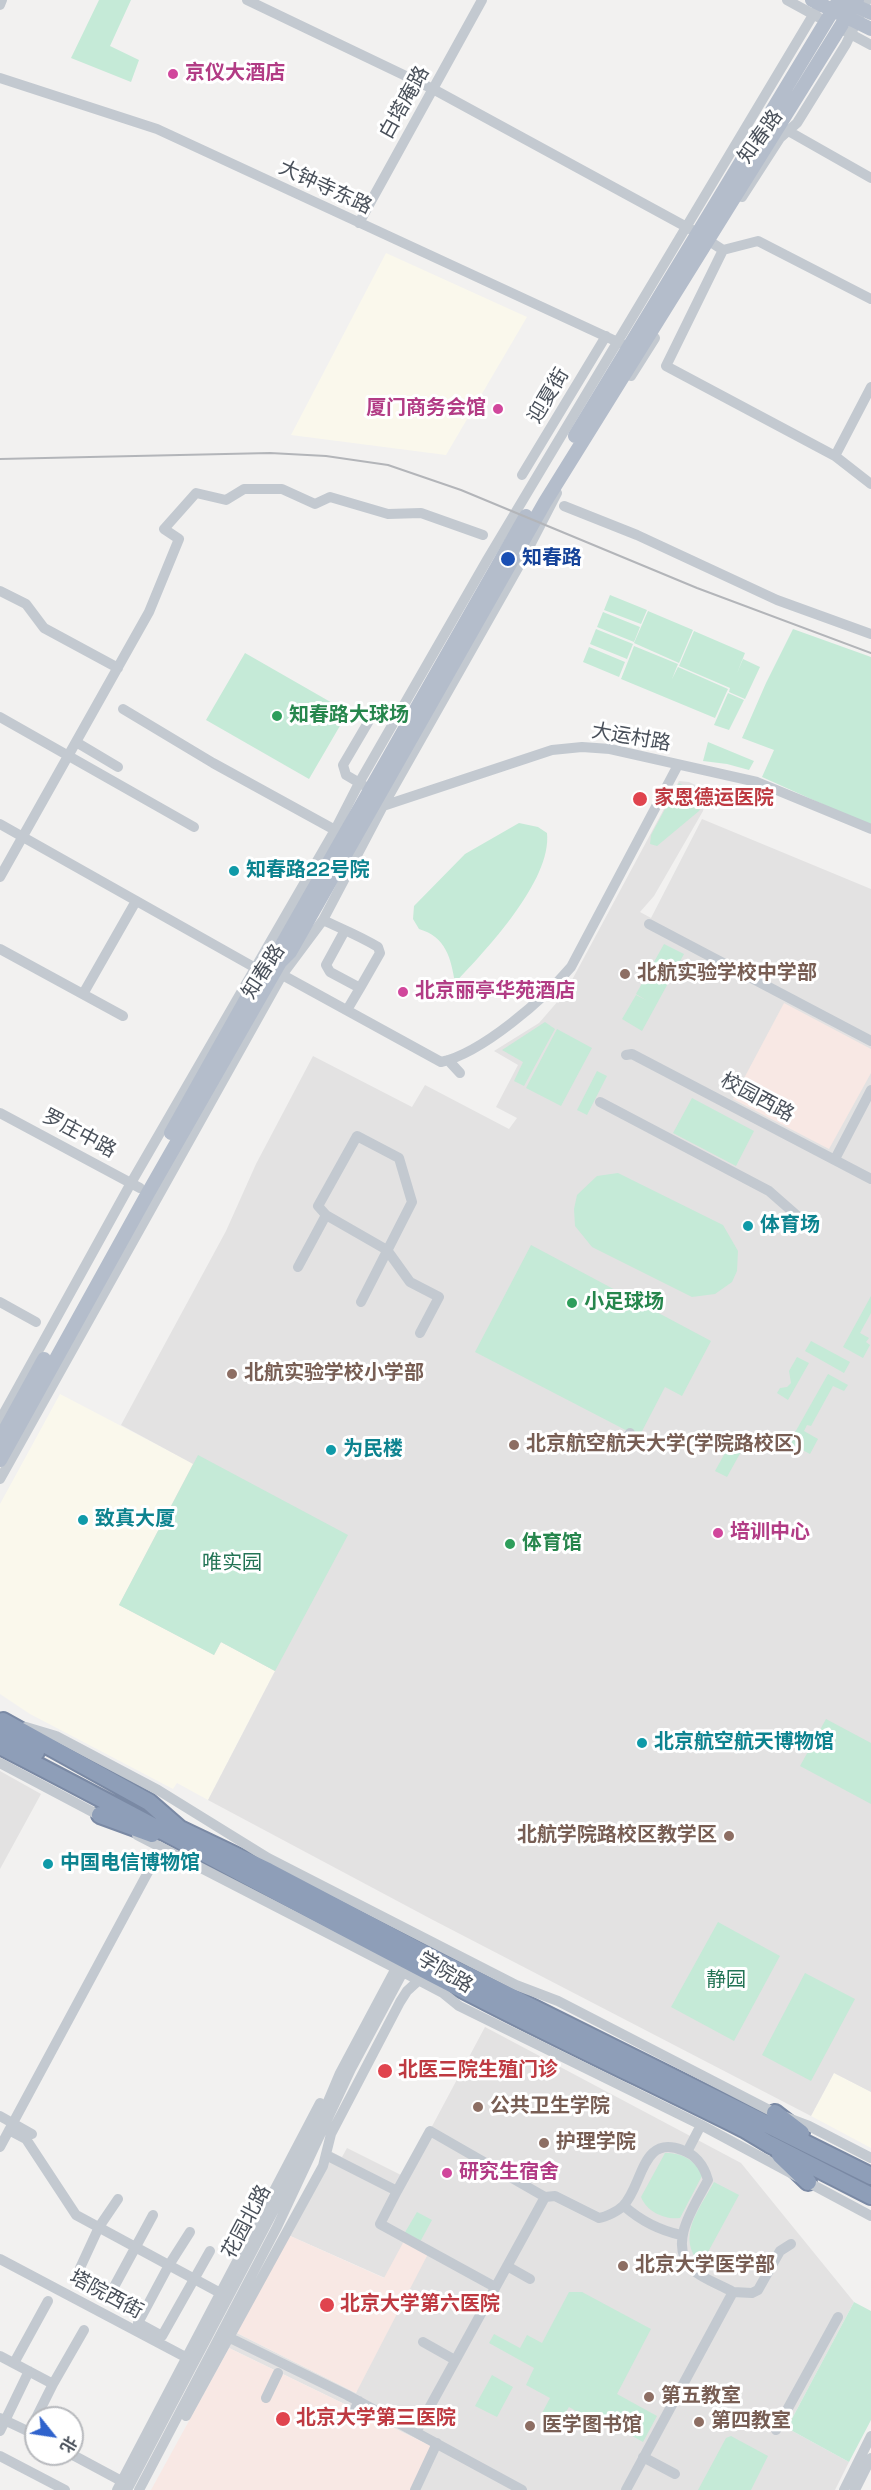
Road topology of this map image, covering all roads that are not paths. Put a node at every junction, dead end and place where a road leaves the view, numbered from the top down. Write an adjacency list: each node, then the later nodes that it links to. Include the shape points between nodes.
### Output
1 (2, 0): 5 (street)
2 (247, 0): 12 (street)
3 (482, 0): 12 (street, 白塔庵路)
4 (787, 0): 6 (street)
5 (0, 5)
6 (816, 5): 7 (main road); 13 (street, 知春路)
7 (850, 7): 8 (main road); 8 (street, 知春路); 14 (main road, 知春路)
8 (848, 26): 9 (main road); 10 (street); 15 (main road, 知春路)
9 (871, 29)
10 (871, 45)
11 (0, 78): 19 (street, 大钟寺东路, via 157,129)
12 (433, 89): 19 (street, 白塔庵路); 20 (street)
13 (754, 112): 14 (street); 20 (street, 知春路)
14 (767, 119): 15 (street); 20 (main road, 知春路)
15 (784, 129): 16 (main road, 知春路); 17 (street); 18 (street, 知春路)
16 (747, 177): 18 (street); 20 (main road, 知春路)
17 (871, 178)
18 (745, 192): 20 (street, 知春路)
19 (359, 223): 23 (street, 大钟寺东路)
20 (700, 236): 21 (street); 24 (main road, 知春路); 24 (street, 知春路)
21 (723, 250): 22 (street, via 758,241); 26 (street, via 666,366)
22 (871, 299)
23 (606, 336): 24 (street, 大钟寺东路); 27 (street, 迎夏街)
24 (632, 350): 41 (main road, 知春路); 41 (street, 知春路, via 487,560)
25 (871, 387): 26 (street)
26 (836, 456): 28 (street)
27 (522, 475)
28 (871, 484)
29 (564, 506): 32 (street, via 777,600)
30 (483, 535): 33 (street, via 421,513 388,514 330,497 315,504 282,489 244,489 226,500 196,493 164,529 179,539 149,612)
31 (0, 591): 33 (street, via 26,604 44,628)
32 (871, 634)
33 (118, 668): 37 (street)
34 (123, 709): 45 (street)
35 (373, 714): 41 (street, via 343,765 346,775)
36 (0, 717): 38 (street)
37 (76, 742): 38 (street); 40 (street)
38 (68, 755): 43 (street); 46 (street)
39 (678, 765): 41 (street, 大运村路, via 610,749 582,747 552,750); 44 (street, 大运村路, via 765,784); 60 (street, via 571,967 531,1008 458,1058)
40 (118, 767)
41 (372, 795): 45 (street, 知春路); 49 (street, 知春路, via 351,872); 53 (main road, 知春路, via 290,951)
42 (0, 824): 46 (street)
43 (194, 827)
44 (871, 829)
45 (336, 830): 53 (street, 知春路)
46 (22, 837): 47 (street); 48 (street)
47 (0, 877)
48 (136, 901): 53 (street); 55 (street)
49 (323, 920): 51 (street); 53 (street, 知春路)
50 (649, 924): 58 (street)
51 (344, 932): 54 (street, via 326,965 330,972); 54 (street, via 350,931 378,947 380,953)
52 (0, 949): 55 (street)
53 (268, 971): 56 (street); 67 (main road, 知春路); 67 (street, 知春路); 79 (street, 知春路)
54 (360, 988): 56 (street)
55 (83, 994): 57 (street)
56 (347, 1010): 60 (street, via 441,1062)
57 (123, 1016)
58 (871, 1041)
59 (626, 1055): 65 (street, 校园西路, via 632,1054)
60 (448, 1060): 61 (street)
61 (460, 1072)
62 (871, 1090): 65 (street)
63 (600, 1102): 69 (street, via 769,1191)
64 (0, 1113): 67 (street, 罗庄中路)
65 (835, 1159): 66 (street, 校园西路)
66 (871, 1179)
67 (140, 1188): 76 (street, 知春路); 77 (main road, 知春路); 78 (main road, 知春路)
68 (326, 1215): 70 (street); 70 (street, via 318,1206 357,1136 399,1158 412,1202); 71 (street)
69 (802, 1220)
70 (387, 1250): 73 (street); 75 (street, via 410,1282 439,1297)
71 (298, 1267)
72 (0, 1302): 74 (street)
73 (361, 1302)
74 (36, 1322)
75 (420, 1333)
76 (0, 1420)
77 (0, 1439)
78 (0, 1460)
79 (0, 1479)
80 (1, 1730): 84 (highway, 学院路); 85 (highway, 学院路, via 180,1829); 86 (street, 学院路, via 56,1736 158,1790)
81 (0, 1763): 82 (street, 学院路)
82 (100, 1815): 83 (street, 学院路); 84 (highway)
83 (160, 1848): 88 (street, 学院路); 97 (street)
84 (192, 1848): 87 (highway, 学院路)
85 (268, 1871): 86 (highway); 101 (highway, 学院路, via 450,1966)
86 (302, 1875): 94 (street, 学院路)
87 (301, 1906): 88 (highway); 92 (highway, 学院路)
88 (311, 1924): 89 (street, 学院路)
89 (399, 1970): 90 (street, 学院路); 129 (street, 花园北路, via 340,2073 316,2130); 133 (street, 花园北路)
90 (419, 1980): 91 (street, 学院路); 103 (street, via 404,1996 331,2134)
91 (442, 1993): 92 (highway); 96 (street, 学院路, via 459,2006)
92 (481, 1999): 99 (highway, 学院路)
93 (320, 2103): 129 (street)
94 (775, 2113): 101 (highway); 104 (street, 学院路)
95 (0, 2116): 97 (street)
96 (701, 2125): 102 (street); 106 (street, 学院路)
97 (11, 2127): 98 (street); 100 (street); 114 (street, via 26,2139 76,2215)
98 (32, 2134)
99 (769, 2144): 106 (highway); 108 (highway, 学院路)
100 (0, 2147)
101 (826, 2151): 105 (highway, 学院路)
102 (687, 2152): 111 (street, via 673,2146 650,2155); 116 (street, via 701,2164 708,2180)
103 (326, 2155): 107 (street); 133 (street)
104 (871, 2158)
105 (871, 2176)
106 (808, 2182): 113 (street, 学院路)
107 (397, 2192): 109 (street, via 430,2131); 127 (street, via 380,2224)
108 (871, 2196)
109 (545, 2197): 111 (street, via 555,2196 599,2218); 122 (street)
110 (118, 2199): 114 (street)
111 (624, 2206): 116 (street, via 638,2219)
112 (153, 2215): 118 (street)
113 (871, 2216)
114 (99, 2227): 118 (street); 123 (street)
115 (190, 2232): 121 (street)
116 (681, 2235): 128 (street, via 687,2262 693,2270)
117 (791, 2244): 128 (street, via 780,2252 758,2290)
118 (135, 2246): 121 (street); 126 (street)
119 (210, 2251): 124 (street)
120 (0, 2259): 136 (street, 塔院西街)
121 (169, 2265): 124 (street); 124 (street, via 138,2323 162,2336)
122 (507, 2266): 125 (street); 127 (street)
123 (80, 2268)
124 (195, 2279): 129 (street)
125 (530, 2279)
126 (115, 2285)
127 (495, 2288): 137 (street)
128 (733, 2292): 154 (street)
129 (224, 2295): 136 (street, 花园北路)
130 (48, 2301): 138 (street)
131 (838, 2318): 148 (street)
132 (84, 2330): 141 (street)
133 (225, 2335): 143 (street); 159 (street, 花园北路); 161 (street)
134 (423, 2342): 137 (street)
135 (0, 2356): 138 (street)
136 (191, 2360): 159 (street, 花园北路)
137 (455, 2360): 150 (street)
138 (14, 2363): 139 (street)
139 (28, 2371): 141 (street); 146 (street)
140 (278, 2373): 142 (street)
141 (53, 2384): 144 (street)
142 (266, 2398)
143 (359, 2401): 145 (street); 150 (street)
144 (42, 2406)
145 (352, 2415)
146 (2, 2419): 147 (street); 149 (street)
147 (24, 2430)
148 (776, 2430)
149 (0, 2431)
150 (416, 2432): 152 (street)
151 (871, 2436): 165 (street)
152 (437, 2443): 162 (street); 163 (street)
153 (0, 2456): 158 (street)
154 (643, 2457): 157 (street); 164 (street)
155 (84, 2462): 159 (street)
156 (869, 2463): 166 (street)
157 (675, 2474)
158 (50, 2487): 160 (street)
159 (127, 2487)
160 (65, 2490)
161 (145, 2490)
162 (416, 2490)
163 (522, 2490)
164 (626, 2490)
165 (844, 2490)
166 (855, 2490)

